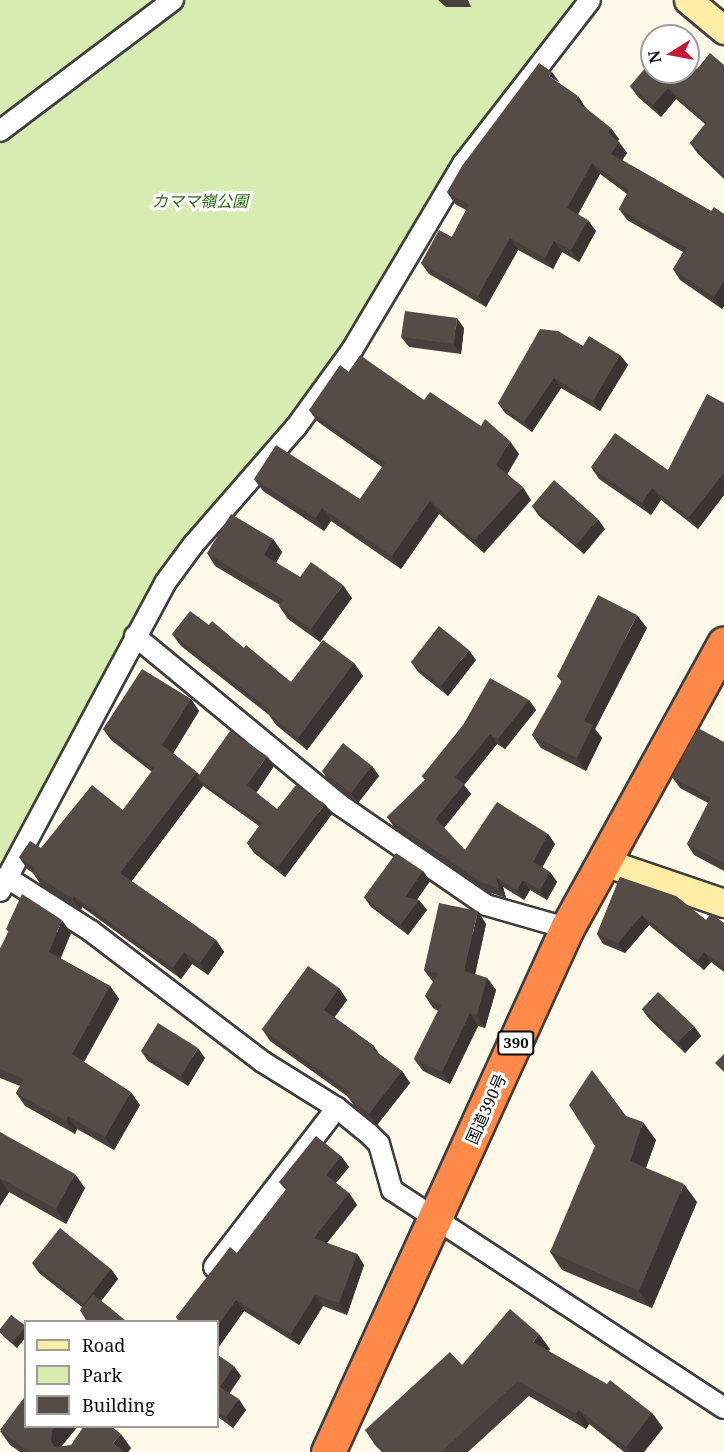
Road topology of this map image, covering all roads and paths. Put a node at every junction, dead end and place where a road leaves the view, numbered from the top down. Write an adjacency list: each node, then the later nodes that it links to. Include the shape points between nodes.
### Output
1 (173, 0): 5 (street)
2 (590, 0): 6 (street, via 463,164 352,350 296,427 193,545 165,583)
3 (688, 0): 4 (street)
4 (724, 30)
5 (0, 130)
6 (135, 636): 9 (street, via 65,775); 11 (street, via 340,805 486,904)
7 (724, 644): 8 (highway, 国道390号 / 390)
8 (604, 862): 10 (street); 11 (highway, 国道390号 / 390)
9 (3, 884): 12 (street, via 91,931 263,1062)
10 (724, 903)
11 (567, 928): 13 (highway, 国道390号 / 390)
12 (337, 1108): 13 (street, via 379,1144 392,1190); 14 (street)
13 (437, 1220): 15 (street); 16 (highway, 国道390号 / 390, via 408,1271)
14 (202, 1284)
15 (724, 1408)
16 (328, 1452)

